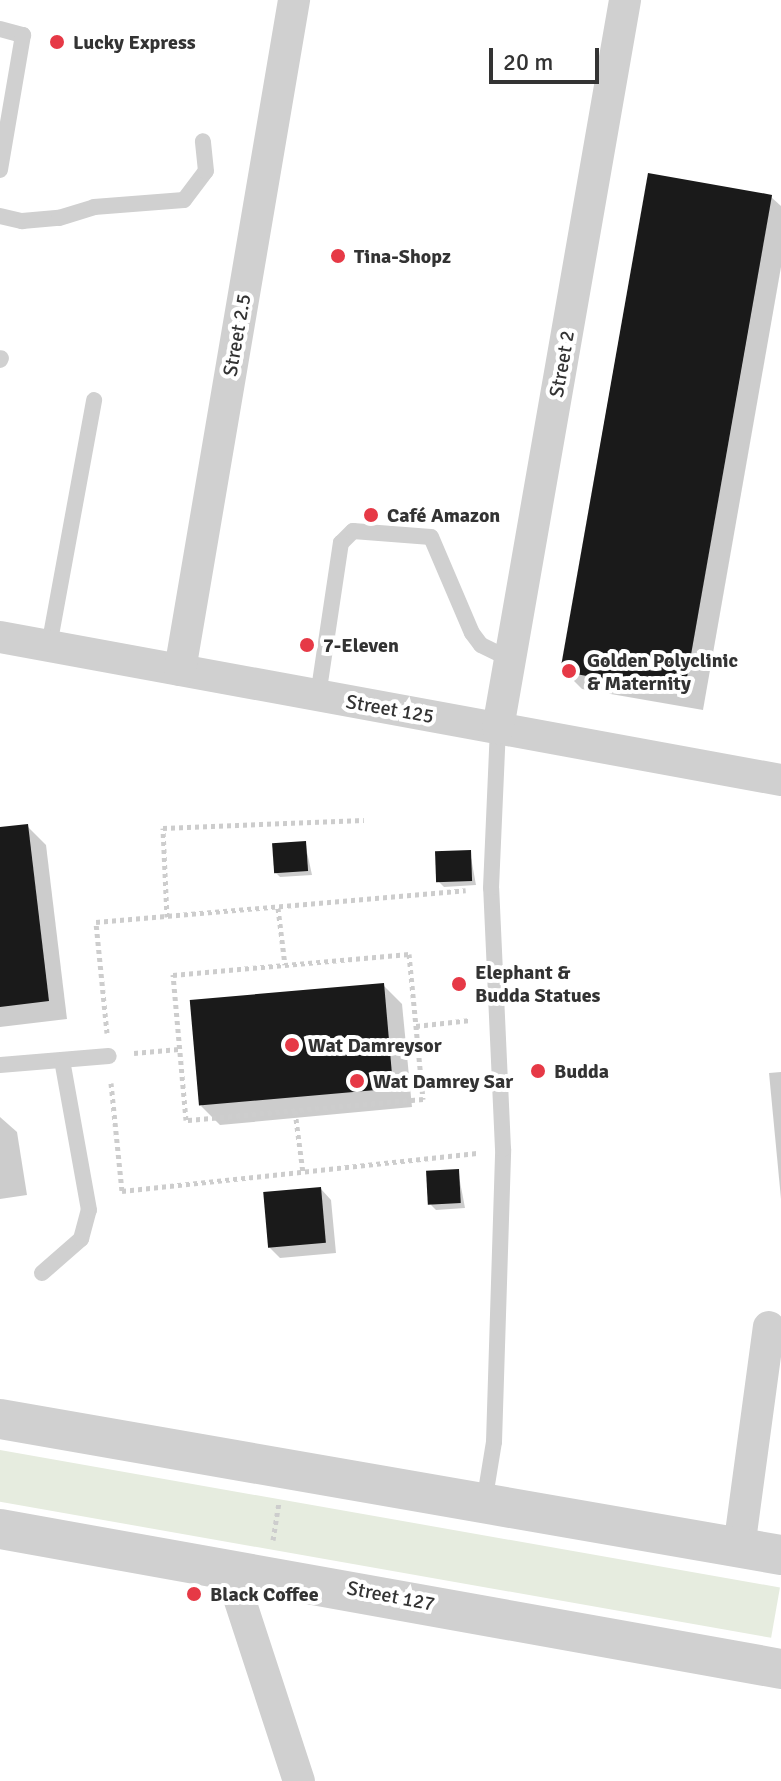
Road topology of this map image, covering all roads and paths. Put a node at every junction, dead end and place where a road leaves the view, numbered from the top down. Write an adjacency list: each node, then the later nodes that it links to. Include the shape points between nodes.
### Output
1 (294, 0): 12 (street, Street 2.5)
2 (625, 0): 11 (street, Street 2)
3 (0, 29): 4 (lane, via 23,35)
4 (3, 128): 6 (lane)
5 (203, 141): 7 (lane, via 206,171 184,200 94,207 59,218 22,221)
6 (0, 170)
7 (0, 216)
8 (94, 400): 10 (lane)
9 (0, 637): 10 (street, Street 125)
10 (49, 646): 12 (street, Street 125)
11 (510, 659): 13 (lane, via 481,645 472,633 431,537 353,531 341,543); 14 (street, Street 2)
12 (180, 670): 13 (street, Street 125)
13 (318, 696): 14 (street, Street 125)
14 (498, 728): 15 (street, Street 125); 17 (lane)
15 (781, 780)
16 (364, 820): 19 (path, via 163,828)
17 (491, 888): 18 (path); 29 (lane)
18 (278, 908): 19 (path); 20 (path)
19 (167, 917): 25 (path, via 96,922)
20 (285, 965): 22 (path, via 409,954); 23 (path, via 173,975)
21 (442, 1023): 22 (path)
22 (416, 1026): 28 (path, via 423,1099)
23 (180, 1049): 24 (path); 28 (path, via 186,1120)
24 (158, 1051)
25 (109, 1056): 26 (lane); 30 (path, via 122,1191)
26 (62, 1060): 27 (lane); 31 (lane, via 89,1210 81,1239)
27 (0, 1065)
28 (295, 1111): 30 (path)
29 (503, 1149): 30 (path); 35 (lane, via 494,1442)
30 (303, 1174)
31 (42, 1273)
32 (769, 1327): 37 (street)
33 (0, 1419): 34 (street)
34 (285, 1469): 35 (street); 39 (path)
35 (484, 1503): 37 (street)
36 (0, 1529): 39 (street, Street 127)
37 (739, 1548): 38 (street)
38 (781, 1555)
39 (248, 1570): 40 (street, Street 127); 41 (street)
40 (781, 1669)
41 (299, 1781)

